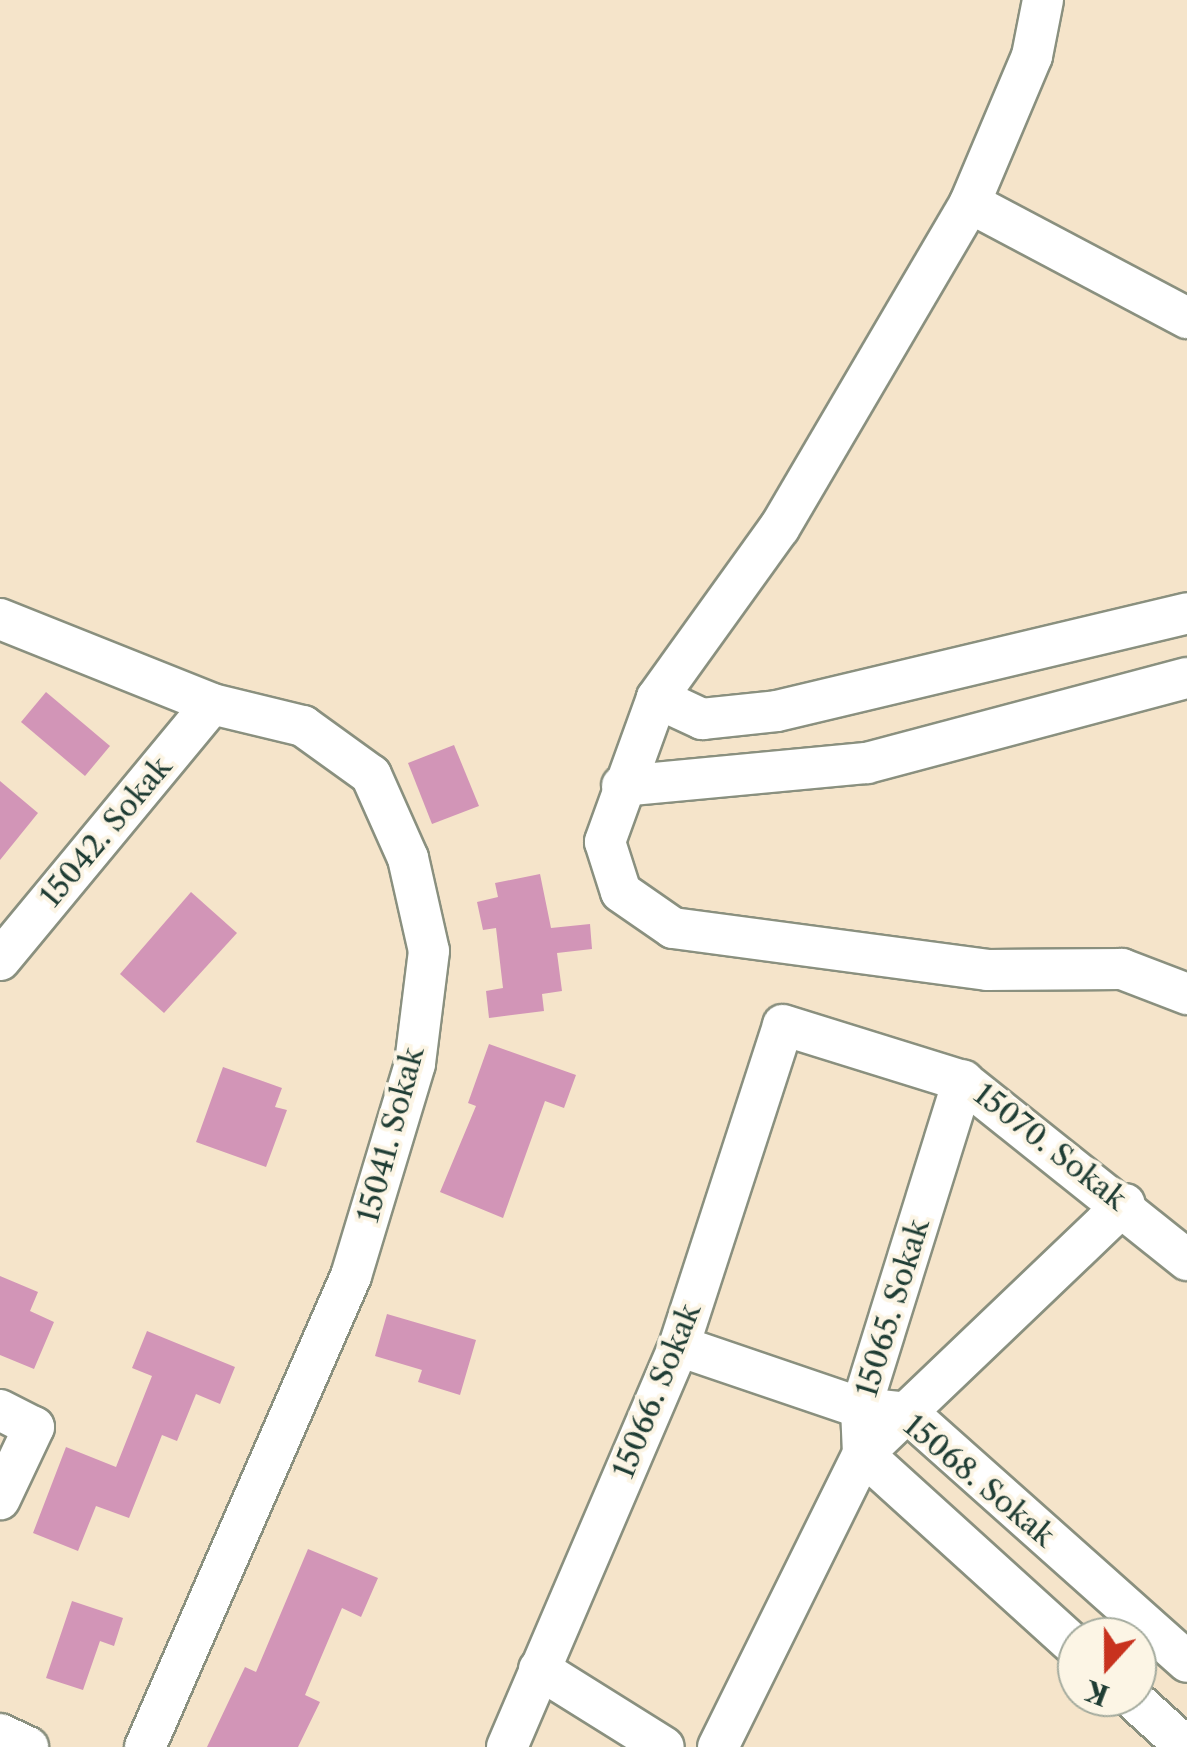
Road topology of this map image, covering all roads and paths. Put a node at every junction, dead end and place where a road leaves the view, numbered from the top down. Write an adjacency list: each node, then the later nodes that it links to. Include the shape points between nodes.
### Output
1 (1044, 0): 2 (street, via 1032,56)
2 (970, 203): 3 (street); 7 (street, via 780,528)
3 (1187, 318)
4 (1187, 614): 7 (street, via 777,711 702,718)
5 (0, 619): 8 (street, 15041. Sokak)
6 (1187, 678): 9 (street, via 866,763)
7 (657, 698): 9 (street)
8 (212, 704): 10 (street, 15042. Sokak); 28 (street, 15041. Sokak, via 303,726 371,775 408,858 429,951 415,1064 351,1276)
9 (624, 778): 11 (street, via 605,842 620,892 673,928 987,970 1122,969)
10 (0, 960)
11 (1187, 994)
12 (782, 1026): 13 (street, 15070. Sokak); 16 (street, 15066. Sokak)
13 (964, 1081): 14 (street, 15070. Sokak); 17 (street, 15065. Sokak)
14 (1125, 1204): 15 (street, 15070. Sokak); 19 (street)
15 (1187, 1260)
16 (679, 1346): 17 (street, 15068. Sokak); 24 (street, 15066. Sokak)
17 (861, 1408): 19 (street, 15068. Sokak); 20 (street, 15065. Sokak)
18 (0, 1410): 21 (street, via 34,1427)
19 (908, 1413): 20 (street); 23 (street, 15068. Sokak)
20 (864, 1454): 22 (street, 15068. Sokak); 31 (street)
21 (0, 1499)
22 (1057, 1630)
23 (1187, 1662)
24 (539, 1669): 29 (street, 15066. Sokak); 30 (street)
25 (1153, 1717): 32 (street)
26 (0, 1734): 27 (street)
27 (28, 1747)
28 (145, 1747)
29 (507, 1747)
30 (664, 1747)
31 (718, 1747)
32 (1186, 1747)

